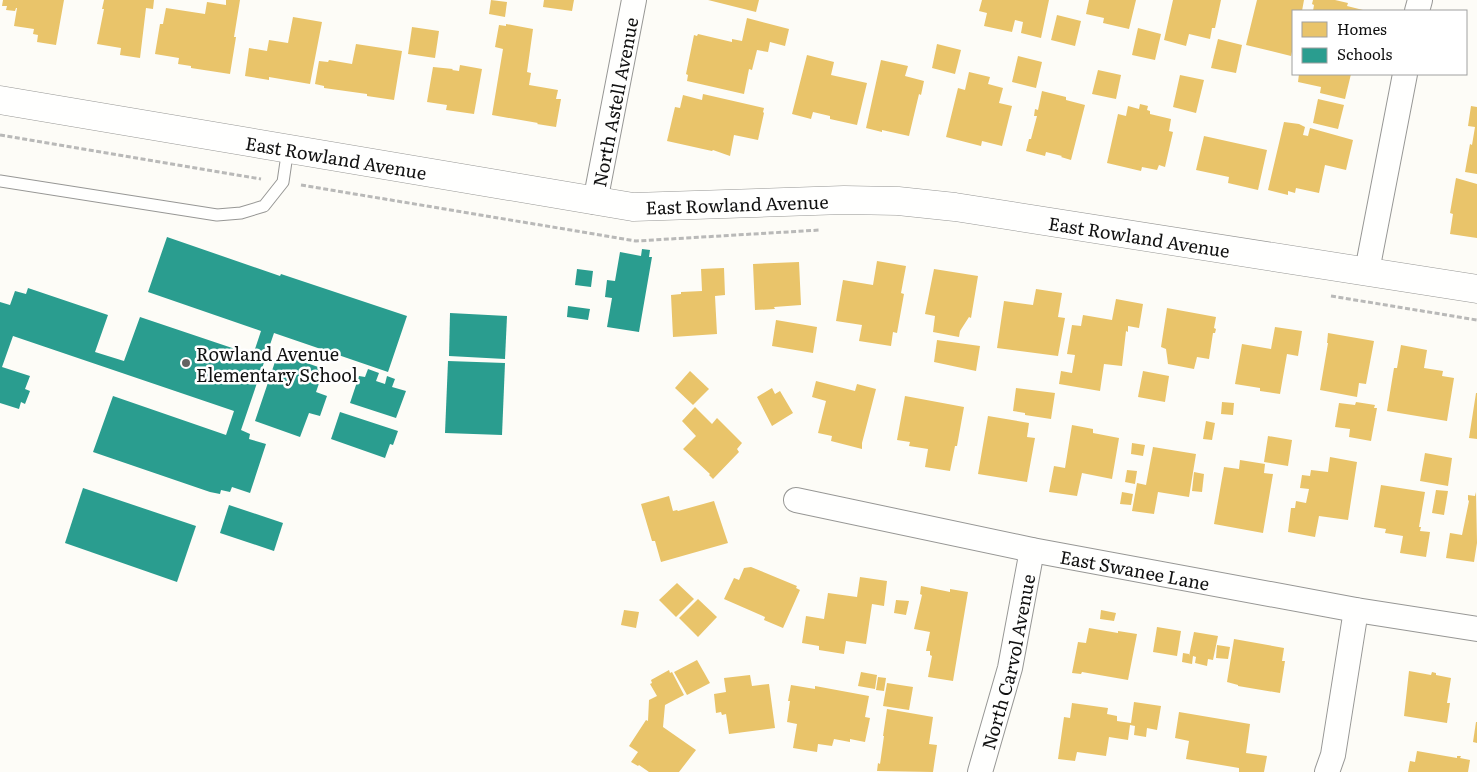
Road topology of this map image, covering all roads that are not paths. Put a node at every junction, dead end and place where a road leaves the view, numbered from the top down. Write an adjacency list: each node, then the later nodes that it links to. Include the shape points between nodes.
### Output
1 (634, 0): 6 (street, North Astell Avenue)
2 (1405, 75): 7 (street)
3 (0, 100): 4 (street, East Rowland Avenue)
4 (288, 148): 5 (lane, via 283,182 264,206 241,213 217,215); 6 (street, East Rowland Avenue)
5 (0, 182)
6 (595, 202): 7 (street, East Rowland Avenue, via 632,207 844,200 955,206)
7 (1367, 271): 8 (street, East Rowland Avenue)
8 (1477, 289)
9 (796, 500): 10 (street, East Swanee Lane)
10 (1032, 550): 11 (street, East Swanee Lane); 13 (street, North Carvol Avenue, via 1010,668)
11 (1356, 610): 12 (street, East Swanee Lane); 14 (street, via 1334,755)
12 (1477, 629)
13 (980, 772)
14 (1327, 772)

